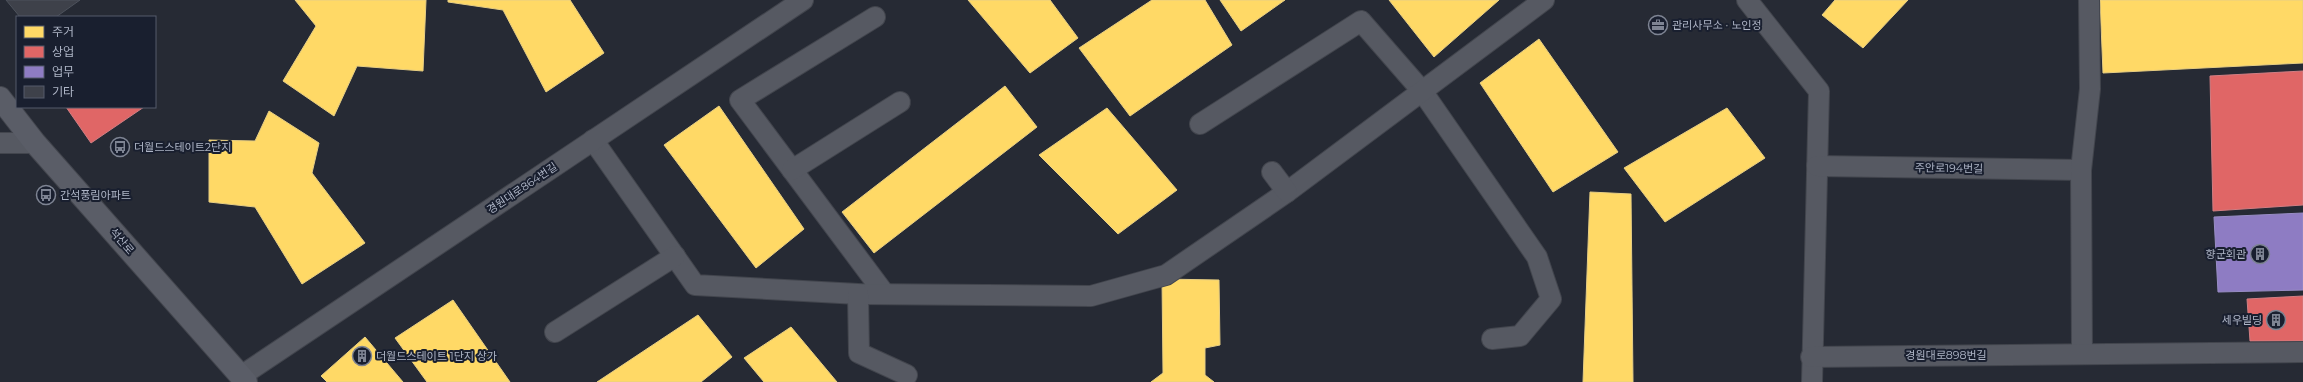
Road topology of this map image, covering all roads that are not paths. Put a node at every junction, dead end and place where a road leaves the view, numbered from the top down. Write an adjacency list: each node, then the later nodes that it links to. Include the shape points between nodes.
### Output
1 (803, 0): 10 (street, 경원대로864번길)
2 (1544, 0): 6 (street)
3 (1747, 0): 13 (street, via 1819,91)
4 (2089, 0): 15 (street, via 2090,89)
5 (875, 17): 14 (street, via 740,100)
6 (1422, 91): 9 (street, via 1361,22); 17 (street); 22 (street, via 1537,257 1551,299 1520,336)
7 (0, 98): 12 (street, 석산로)
8 (900, 102): 14 (street)
9 (1200, 124)
10 (593, 140): 18 (street); 27 (street, 경원대로864번길)
11 (0, 143): 12 (street)
12 (35, 143): 27 (street, 석산로)
13 (1817, 166): 15 (street, 주안로194번길); 25 (street)
14 (792, 170): 19 (street)
15 (2081, 170): 24 (street)
16 (1272, 172): 17 (street)
17 (1287, 192): 19 (street, via 1166,275 1091,296)
18 (674, 256): 20 (street, via 695,285); 21 (street)
19 (884, 293): 20 (street)
20 (858, 294): 26 (street, via 859,353)
21 (555, 332)
22 (1492, 339)
23 (2303, 352): 24 (street, 경원대로898번길)
24 (2082, 354): 25 (street, 경원대로898번길)
25 (1811, 357): 28 (street)
26 (907, 375)
27 (244, 379)
28 (1812, 382)

